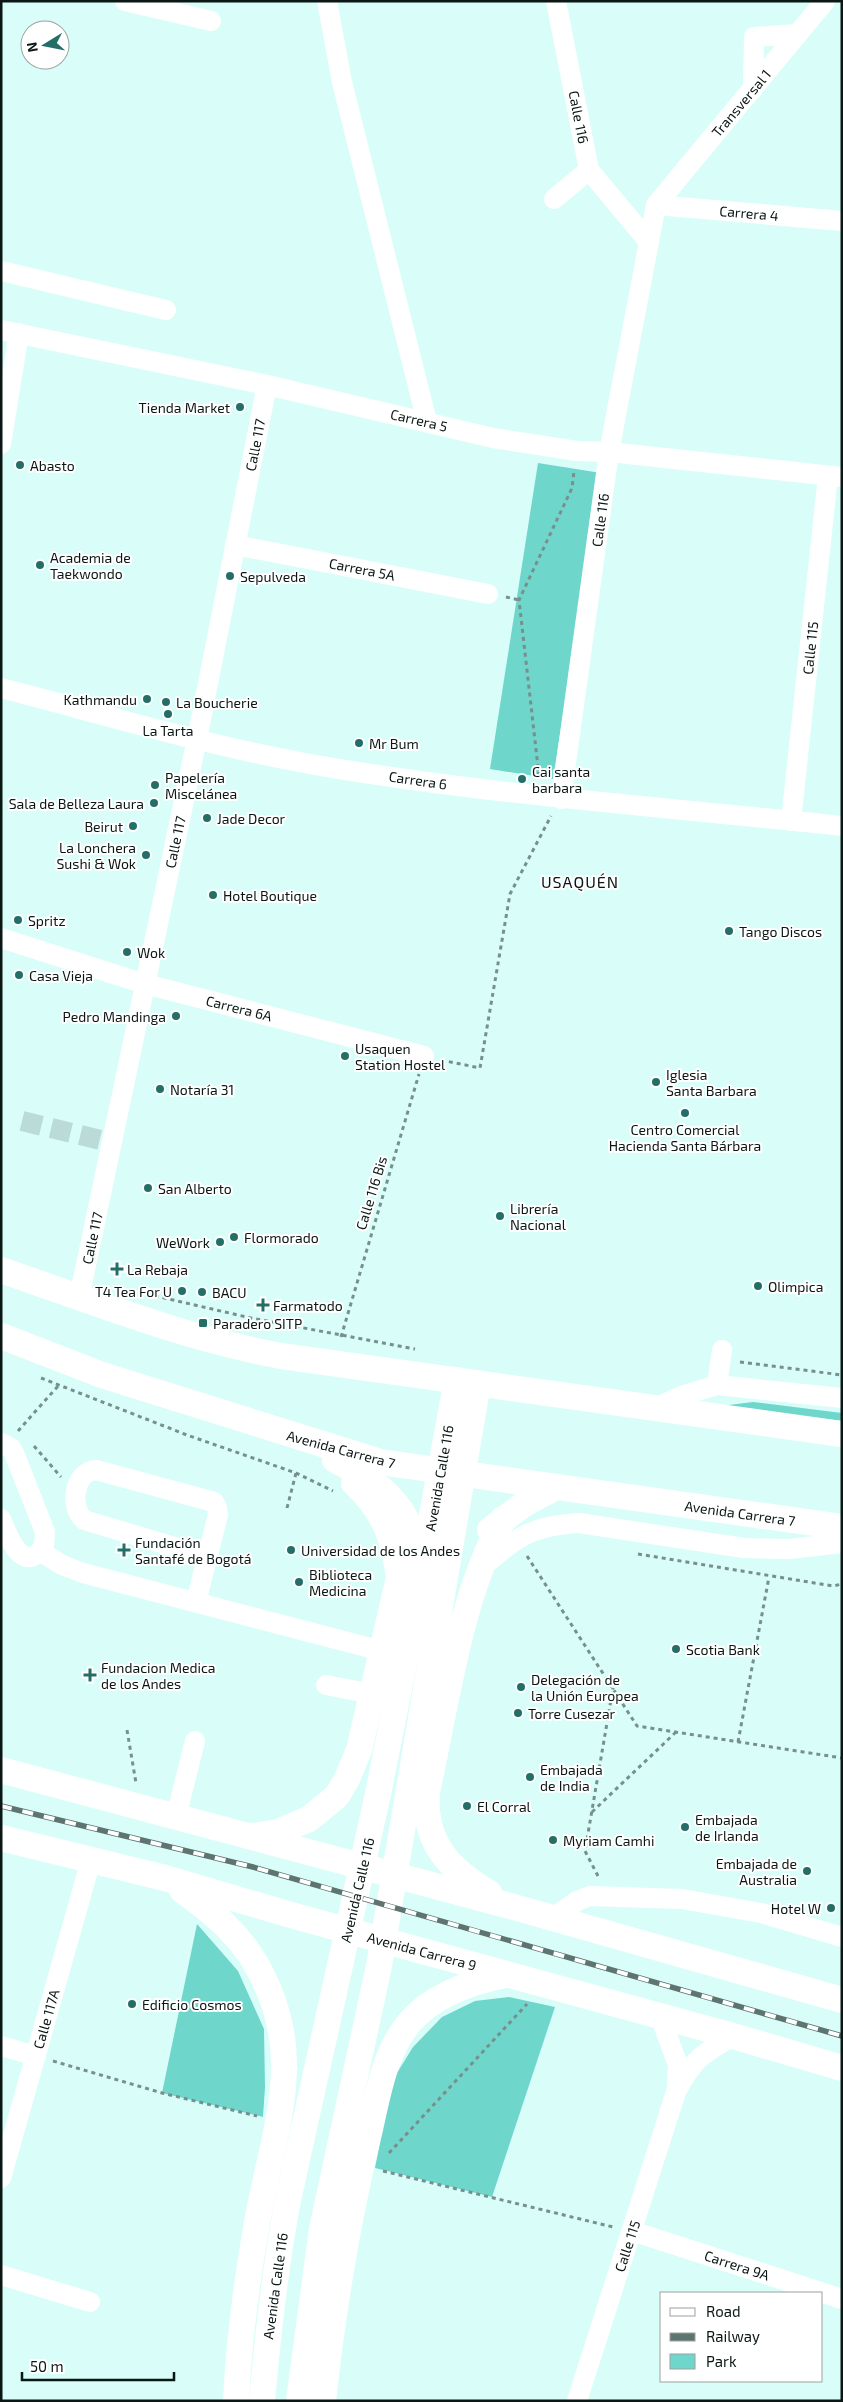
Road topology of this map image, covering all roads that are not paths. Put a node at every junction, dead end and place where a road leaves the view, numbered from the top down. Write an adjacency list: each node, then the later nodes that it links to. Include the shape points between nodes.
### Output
1 (125, 1): 5 (street)
2 (327, 1): 17 (street, via 342,82)
3 (556, 1): 8 (street, Calle 116)
4 (826, 1): 6 (street, Transversal 1)
5 (211, 20)
6 (798, 34): 7 (street, Transversal 1); 7 (street, via 754,37)
7 (753, 89): 10 (street, Transversal 1)
8 (589, 170): 9 (street); 12 (street, Calle 116)
9 (554, 199)
10 (656, 205): 11 (street, Carrera 4); 12 (street, Calle 116)
11 (842, 221)
12 (649, 242): 19 (street, Calle 116)
13 (1, 271): 14 (street)
14 (166, 310)
15 (10, 332): 16 (street, Carrera 5); 18 (street)
16 (267, 385): 17 (street, Carrera 5); 21 (street, Calle 117)
17 (427, 422): 19 (street, Carrera 5, via 493,438 577,451)
18 (1, 444)
19 (609, 452): 20 (street, Carrera 5); 25 (street, Calle 116)
20 (835, 476): 26 (street, Calle 115)
21 (235, 545): 22 (street, Carrera 5A); 24 (street, Calle 117)
22 (488, 594)
23 (1, 688): 24 (street, Carrera 6)
24 (197, 739): 25 (street, Carrera 6, via 338,769); 29 (street, Calle 117)
25 (551, 798): 26 (street, Carrera 6)
26 (791, 821): 27 (street, Carrera 6)
27 (842, 826)
28 (1, 938): 29 (street, Carrera 6A)
29 (145, 984): 30 (street, Carrera 6A); 32 (street, Calle 117, via 108,1141)
30 (424, 1056)
31 (1, 1270): 32 (main road)
32 (79, 1298): 35 (main road, via 235,1347)
33 (1, 1336): 39 (main road, Avenida Carrera 7, via 102,1374)
34 (721, 1355): 36 (street)
35 (467, 1381): 38 (main road); 42 (main road, Avenida Calle 116)
36 (716, 1386): 37 (street); 38 (street)
37 (842, 1398)
38 (655, 1408): 40 (main road)
39 (279, 1432): 42 (main road, Avenida Carrera 7, via 380,1462); 47 (main road, via 359,1472 376,1484 402,1511); 52 (main road, via 345,1475 376,1507 392,1537)
40 (842, 1434)
41 (3, 1444): 49 (street, via 14,1453 45,1532 46,1539)
42 (451, 1473): 43 (main road, Avenida Carrera 7); 47 (main road); 52 (main road, Avenida Calle 116)
43 (556, 1488): 45 (main road); 46 (main road, Avenida Carrera 7)
44 (1, 1519): 49 (street, via 13,1548 19,1553 26,1556)
45 (503, 1519): 51 (main road); 52 (main road)
46 (842, 1527)
47 (415, 1537): 52 (main road)
48 (842, 1543): 51 (street, via 789,1549 744,1548 579,1523 553,1524 516,1539)
49 (40, 1551): 53 (street, via 83,1573)
50 (208, 1557): 50 (street, via 218,1515 214,1502 96,1470 82,1476 75,1506 84,1520); 53 (street)
51 (478, 1570): 65 (main road, via 427,1792 428,1820 430,1833 453,1867 466,1879)
52 (422, 1573): 54 (main road, Avenida Calle 116); 55 (main road)
53 (196, 1602): 55 (street)
54 (425, 1624): 84 (main road, Avenida Calle 116, via 378,1794 286,2210 268,2324); 85 (main road, Avenida Calle 116, via 379,1966 322,2228)
55 (382, 1650): 57 (main road)
56 (326, 1685): 57 (street)
57 (372, 1694): 61 (main road, via 354,1766 337,1796 309,1819 278,1832)
58 (195, 1741): 60 (street)
59 (1, 1770): 60 (main road)
60 (176, 1817): 61 (main road)
61 (250, 1837): 65 (main road)
62 (1, 1838): 63 (main road, Avenida Carrera 9)
63 (91, 1860): 64 (main road, Avenida Carrera 9); 73 (street, Calle 117A)
64 (165, 1878): 68 (main road, Avenida Carrera 9); 83 (main road, via 207,1908 230,1929 247,1952 262,1976 283,2040 281,2094 243,2316)
65 (514, 1907): 66 (main road)
66 (553, 1918): 67 (street, via 590,1896 682,1899 761,1913); 69 (main road)
67 (842, 1937)
68 (508, 1974): 70 (main road, Avenida Carrera 9); 86 (main road, via 450,1992 430,2004 409,2024 389,2059 382,2078 368,2167 344,2253)
69 (842, 2000)
70 (660, 2016): 71 (main road, Avenida Carrera 9); 75 (street, Calle 115, via 678,2065)
71 (733, 2036): 74 (main road, Avenida Carrera 9); 75 (street, Calle 115, via 706,2052 688,2068)
72 (1, 2046): 73 (street)
73 (36, 2056): 76 (street, Calle 117A)
74 (842, 2068)
75 (676, 2092): 77 (street, Calle 115)
76 (1, 2178)
77 (632, 2231): 79 (street, Carrera 9A); 87 (street, Calle 115)
78 (1, 2275): 82 (street)
79 (818, 2292)
80 (823, 2294): 81 (street, Carrera 9A)
81 (842, 2300)
82 (90, 2302)
83 (236, 2401)
84 (262, 2401)
85 (299, 2401)
86 (323, 2401)
87 (577, 2401)

